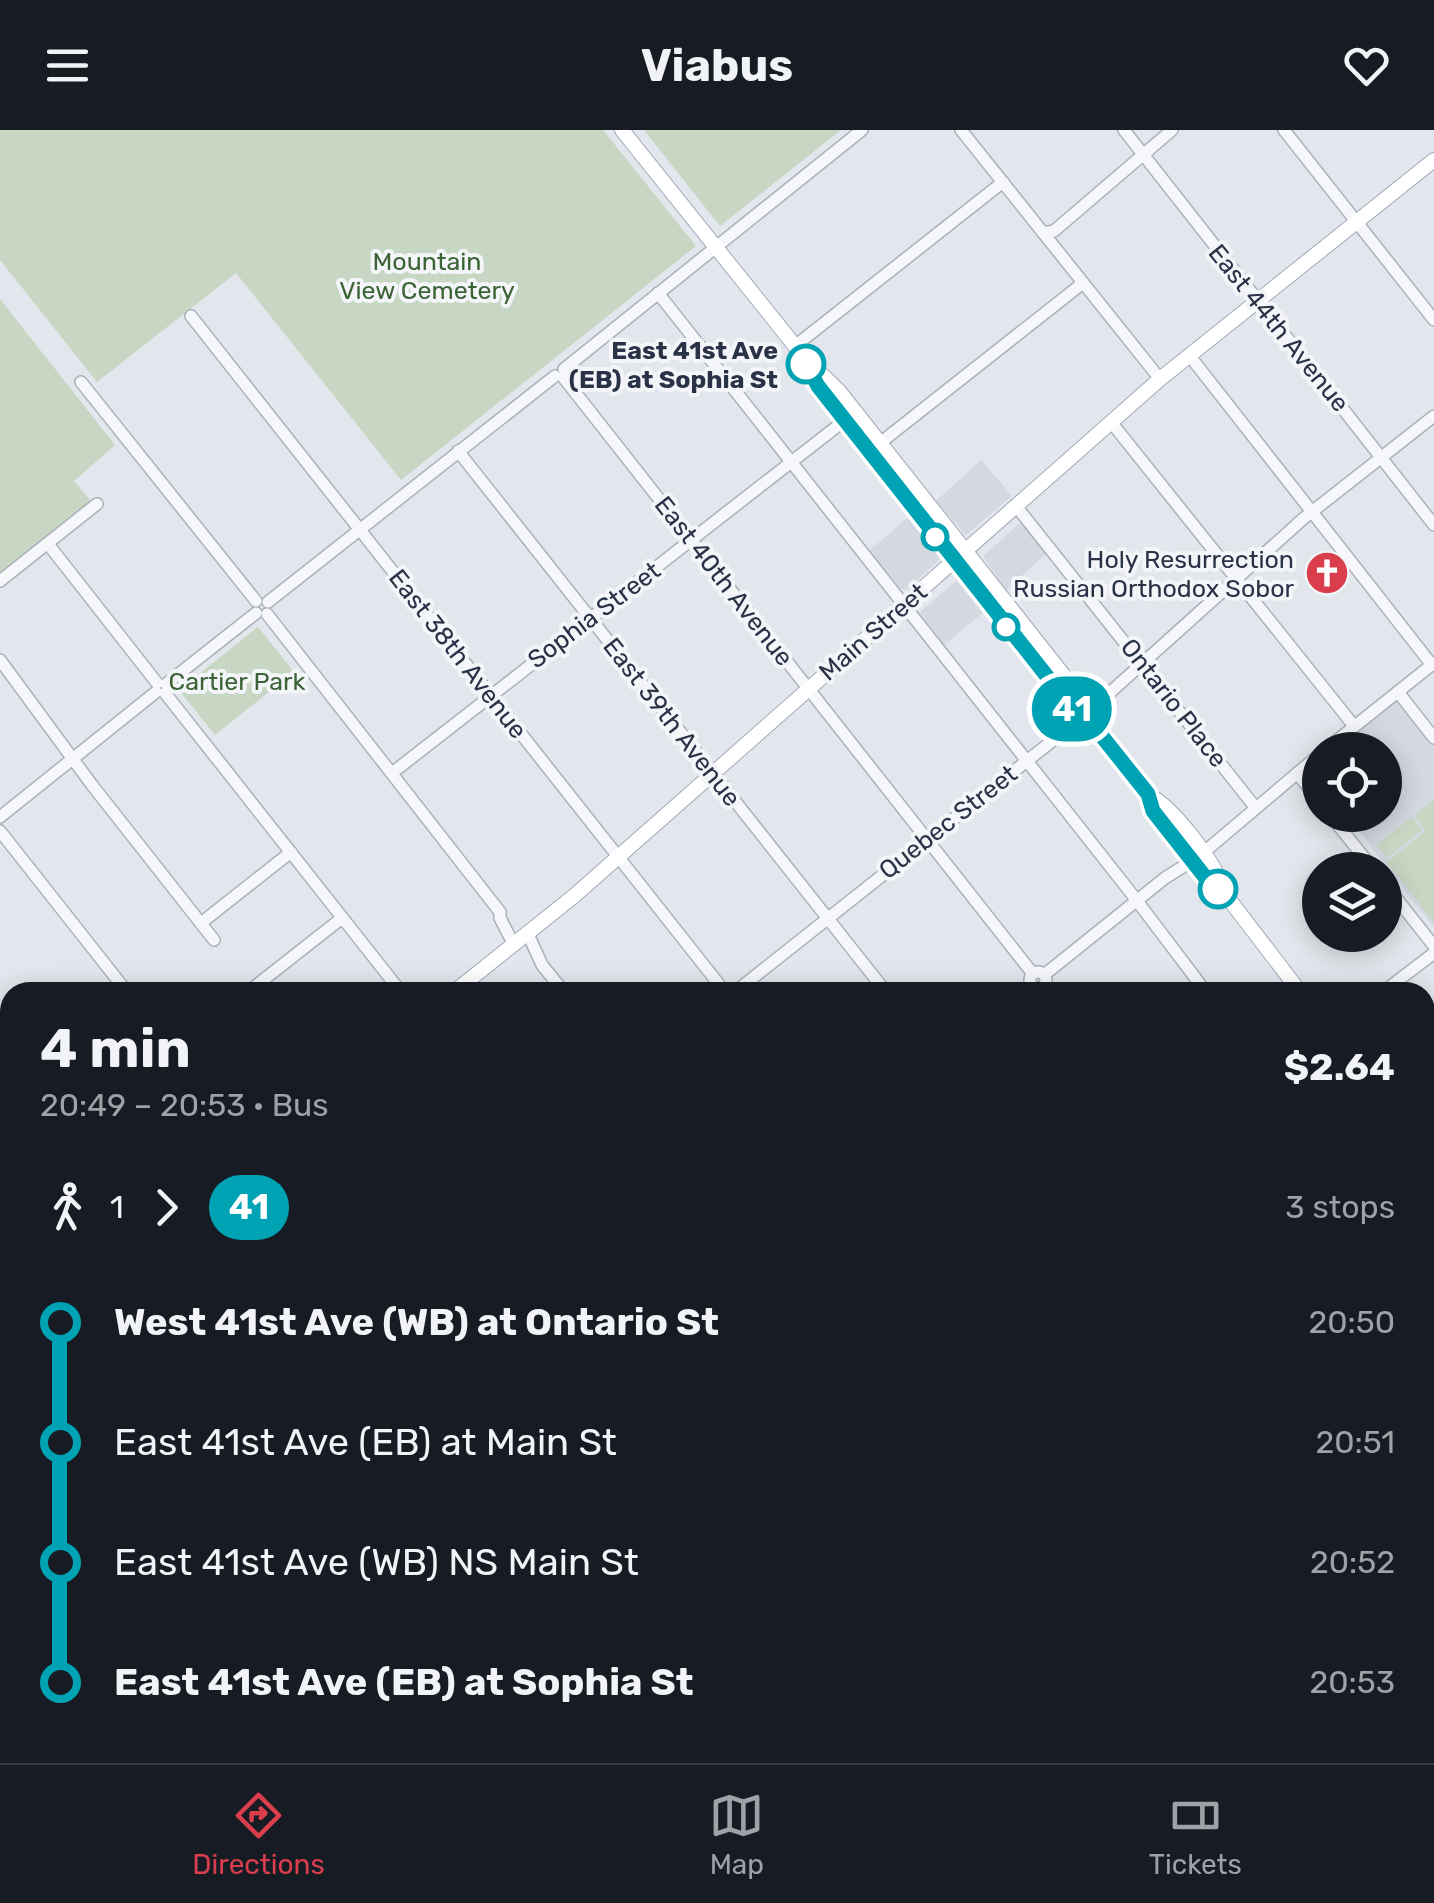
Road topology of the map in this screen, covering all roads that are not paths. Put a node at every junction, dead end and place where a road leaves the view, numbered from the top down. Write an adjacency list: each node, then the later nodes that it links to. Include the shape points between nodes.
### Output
1 (622, 130): 12 (main road)
2 (862, 130): 12 (street)
3 (961, 130): 9 (street)
4 (1124, 130): 7 (street, East 44th Avenue)
5 (1172, 130): 7 (street)
6 (1284, 130): 10 (street)
7 (1143, 155): 11 (street); 15 (street, East 44th Avenue)
8 (1434, 160): 10 (main road, Main Street)
9 (1002, 182): 11 (street); 18 (street)
10 (1358, 224): 15 (main road, Main Street); 17 (street)
11 (1044, 233): 13 (street)
12 (715, 246): 14 (street); 18 (main road)
13 (1083, 282): 21 (street); 26 (street)
14 (658, 292): 20 (street); 29 (street)
15 (1259, 302): 19 (main road, Main Street); 28 (street, East 44th Avenue)
16 (191, 316): 34 (street, East 38th Avenue)
17 (1434, 320)
18 (798, 351): 24 (main road); 26 (main road)
19 (1189, 356): 21 (main road, Main Street); 32 (street)
20 (561, 374): 27 (street); 35 (street, East 40th Avenue)
21 (1160, 379): 25 (main road, Main Street)
22 (81, 382): 41 (street)
23 (1434, 416): 28 (street, Quebec Street)
24 (844, 421): 29 (street, Sophia Street); 37 (main road)
25 (1111, 422): 31 (main road, Main Street); 38 (street)
26 (880, 443): 37 (main road)
27 (458, 451): 34 (street); 42 (street, East 39th Avenue)
28 (1382, 458): 32 (street, Quebec Street); 33 (street, East 44th Avenue)
29 (792, 462): 35 (street, Sophia Street); 40 (street)
30 (97, 504): 36 (street)
31 (1016, 506): 37 (main road, Main Street); 44 (street, Ontario Place)
32 (1312, 512): 38 (street, Quebec Street); 45 (street)
33 (1434, 525)
34 (360, 529): 41 (street); 49 (street, East 38th Avenue)
35 (692, 542): 42 (street, Sophia Street); 47 (street, East 40th Avenue)
36 (48, 544): 39 (street); 46 (street)
37 (960, 556): 40 (main road, Main Street); 50 (main road, via 1072,708)
38 (1237, 580): 44 (street, Quebec Street); 51 (street)
39 (0, 581)
40 (904, 605): 47 (main road, Main Street); 55 (street)
41 (262, 607): 46 (street); 57 (street)
42 (589, 618): 49 (street, Sophia Street); 59 (street, East 39th Avenue)
43 (0, 660): 54 (street)
44 (1142, 664): 50 (street, Quebec Street); 61 (street, Ontario Place)
45 (1433, 664): 48 (street)
46 (161, 688): 54 (street); 66 (street)
47 (809, 688): 59 (main road, Main Street); 65 (street, East 40th Avenue)
48 (1398, 692): 51 (street); 53 (street)
49 (490, 694): 57 (street, Sophia Street); 69 (street, East 38th Avenue)
50 (1085, 715): 55 (street, Quebec Street); 68 (main road, via 1148,794 1164,803)
51 (1354, 726): 52 (street)
52 (1347, 732)
53 (1434, 738)
54 (74, 758): 62 (street); 74 (street)
55 (1026, 761): 65 (street, Quebec Street); 70 (street)
56 (1302, 769): 58 (street)
57 (392, 773): 75 (street)
58 (1297, 773): 60 (street); 61 (street)
59 (712, 774): 69 (main road, Main Street); 73 (street, East 39th Avenue)
60 (1302, 779)
61 (1255, 807): 68 (street)
62 (0, 816)
63 (0, 831): 78 (street)
64 (1344, 832): 67 (street)
65 (926, 840): 73 (street, Quebec Street); 86 (street, East 40th Avenue)
66 (291, 852): 72 (street); 74 (street)
67 (1360, 852)
68 (1196, 854): 70 (street); 89 (main road, via 1209,882)
69 (618, 857): 75 (main road, Main Street); 83 (street, East 38th Avenue)
70 (1137, 900): 87 (street); 88 (street)
71 (1402, 907): 77 (street)
72 (342, 918): 79 (street); 80 (street)
73 (828, 918): 84 (street, Quebec Street); 85 (street, East 39th Avenue)
74 (201, 924): 76 (street)
75 (521, 939): 81 (main road, Main Street); 82 (street)
76 (214, 940)
77 (1434, 949): 90 (street)
78 (119, 982)
79 (261, 982)
80 (394, 982)
81 (467, 982)
82 (556, 982)
83 (716, 982)
84 (748, 982)
85 (878, 982)
86 (1035, 982)
87 (1039, 982)
88 (1198, 982)
89 (1292, 982)
90 (1395, 982)

